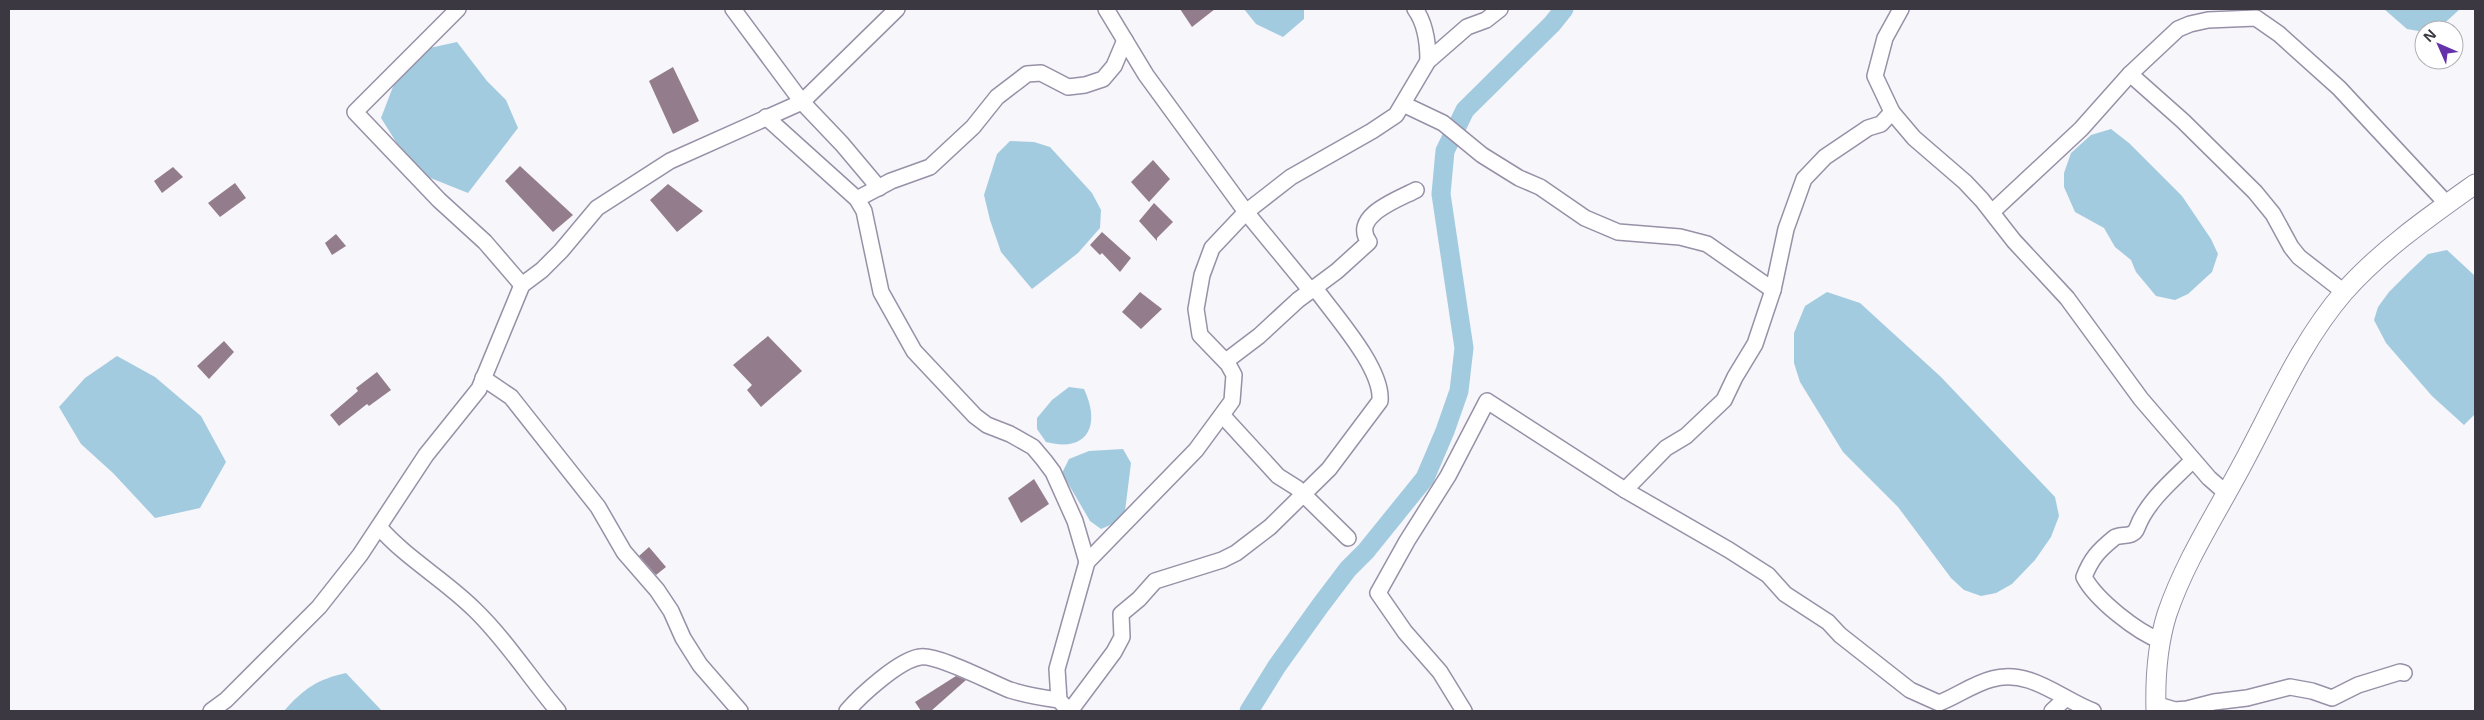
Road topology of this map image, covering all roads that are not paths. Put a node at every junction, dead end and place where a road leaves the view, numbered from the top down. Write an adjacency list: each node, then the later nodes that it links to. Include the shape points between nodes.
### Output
1 (458, 9): 24 (street, via 355,112 439,200 485,242)
2 (733, 9): 13 (street)
3 (897, 9): 13 (street)
4 (1106, 9): 10 (street)
5 (1415, 9): 11 (street, via 1422,18)
6 (1500, 9): 11 (street, via 1486,20 1467,27)
7 (1901, 9): 15 (street, via 1885,38 1875,76)
8 (2257, 9): 9 (street)
9 (2279, 34): 12 (street, via 2256,18 2190,24 2178,30); 21 (street, via 2339,88)
10 (1125, 40): 18 (street, via 1114,66 1103,79 1068,87 1041,74 1027,74 997,97 974,127 930,167); 22 (street, via 1146,75)
11 (1428, 61): 14 (street)
12 (2130, 74): 23 (street, via 2081,129); 27 (street, via 2183,120 2255,192 2274,214 2299,258)
13 (802, 102): 16 (street); 18 (street)
14 (1403, 104): 22 (street, via 1385,123 1291,177); 26 (street, via 1443,123 1482,155 1540,187 1585,218 1618,232 1680,237 1707,244)
15 (1892, 112): 23 (street, via 1907,132 1966,182); 26 (street, via 1881,124 1868,128 1825,157 1804,179 1786,229)
16 (766, 118): 20 (street); 24 (street, via 670,161 597,208 542,270)
17 (2475, 184): 21 (street)
18 (879, 188): 20 (street)
19 (1416, 190): 25 (street, via 1372,215 1364,227 1364,235 1369,242)
20 (857, 198): 37 (street, via 864,211 881,292 914,351 975,416 1033,448 1044,460 1075,522)
21 (2447, 204): 27 (street, via 2369,266)
22 (1246, 212): 25 (street); 28 (street, via 1212,248 1196,309 1200,335)
23 (1992, 212): 31 (street, via 2067,298 2118,371)
24 (522, 285): 29 (street)
25 (1313, 289): 28 (street); 33 (street, via 1372,366 1381,390 1380,400 1365,423 1329,469)
26 (1772, 290): 32 (street, via 1755,344 1724,400 1686,436 1666,448)
27 (2344, 292): 34 (street, via 2296,361)
28 (1226, 361): 30 (street, via 1234,375 1235,390)
29 (484, 378): 35 (street, via 390,506); 46 (street, via 511,398 598,508 624,552 671,611 700,665)
30 (1223, 416): 33 (street, via 1278,476); 37 (street, via 1196,450)
31 (2193, 460): 34 (street); 38 (street, via 2141,515 2137,528 2128,536 2115,537 2092,558 2084,577 2090,588 2126,619)
32 (1625, 490): 41 (street, via 1768,575 1785,594 1828,622); 48 (street, via 1487,401 1444,483 1378,593 1405,632 1440,672)
33 (1303, 493): 36 (street); 43 (street, via 1270,527 1236,553 1155,582 1120,614 1122,637 1114,652)
34 (2226, 493): 38 (street, via 2193,554 2167,614)
35 (379, 527): 44 (street, via 319,607); 45 (street, via 392,542 475,609)
36 (1348, 538)
37 (1087, 562): 43 (street, via 1057,669)
38 (2161, 641): 42 (street, via 2154,672)
39 (2404, 673): 42 (street, via 2358,685 2332,698 2312,690 2290,687 2187,709)
40 (2065, 699): 41 (street, via 2030,680 2004,676); 49 (street); 50 (street)
41 (1929, 706)
42 (2156, 707)
43 (1066, 708): 47 (street, via 938,660 921,657 896,668)
44 (211, 711)
45 (558, 711)
46 (740, 711)
47 (847, 711)
48 (1464, 711)
49 (2052, 711)
50 (2093, 711)

